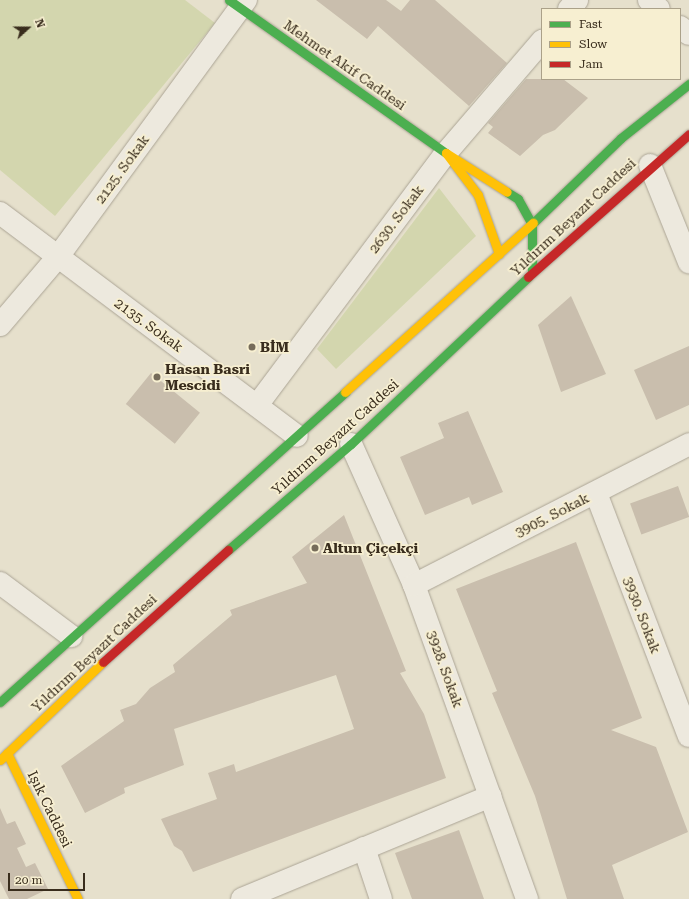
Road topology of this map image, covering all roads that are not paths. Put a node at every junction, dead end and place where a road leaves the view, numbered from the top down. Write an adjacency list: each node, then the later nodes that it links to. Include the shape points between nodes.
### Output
1 (577, 0): 4 (street)
2 (649, 0): 5 (street)
3 (238, 3): 11 (main road, Mehmet Akif Caddesi); 16 (street, 2125. Sokak)
4 (570, 8)
5 (658, 8)
6 (681, 28): 7 (street)
7 (689, 34)
8 (541, 42): 11 (street, 2630. Sokak)
9 (689, 84): 14 (main road, Yıldırım Beyazıt Caddesi, via 621,138)
10 (689, 134): 12 (main road, Yıldırım Beyazıt Caddesi)
11 (446, 152): 14 (main road, Mehmet Akif Caddesi, via 518,199); 15 (main road, via 478,195); 20 (street, 2630. Sokak)
12 (650, 165): 17 (street); 18 (main road, Yıldırım Beyazıt Caddesi)
13 (0, 213): 16 (street, 2135. Sokak)
14 (532, 224): 15 (main road, Yıldırım Beyazıt Caddesi); 18 (main road)
15 (498, 254): 21 (main road, Yıldırım Beyazıt Caddesi)
16 (57, 258): 19 (street, 2125. Sokak); 20 (street, 2135. Sokak)
17 (689, 262)
18 (532, 273): 22 (main road, Yıldırım Beyazıt Caddesi)
19 (0, 325)
20 (258, 404): 21 (street, 2135. Sokak)
21 (298, 436): 27 (main road, Yıldırım Beyazıt Caddesi)
22 (352, 444): 26 (street, 3928. Sokak); 30 (main road, Yıldırım Beyazıt Caddesi, via 151,616)
23 (689, 444): 24 (street, 3905. Sokak)
24 (596, 493): 26 (street, 3905. Sokak); 29 (street, 3930. Sokak)
25 (0, 583): 27 (street)
26 (414, 585): 32 (street, 3928. Sokak)
27 (71, 636): 28 (main road, Yıldırım Beyazıt Caddesi)
28 (0, 702)
29 (689, 736)
30 (7, 753): 31 (main road, Yıldırım Beyazıt Caddesi); 34 (main road, Işık Caddesi)
31 (0, 760)
32 (491, 796): 33 (street); 37 (street, 3928. Sokak)
33 (364, 848): 35 (street); 36 (street)
34 (78, 899)
35 (242, 899)
36 (381, 899)
37 (527, 899)

